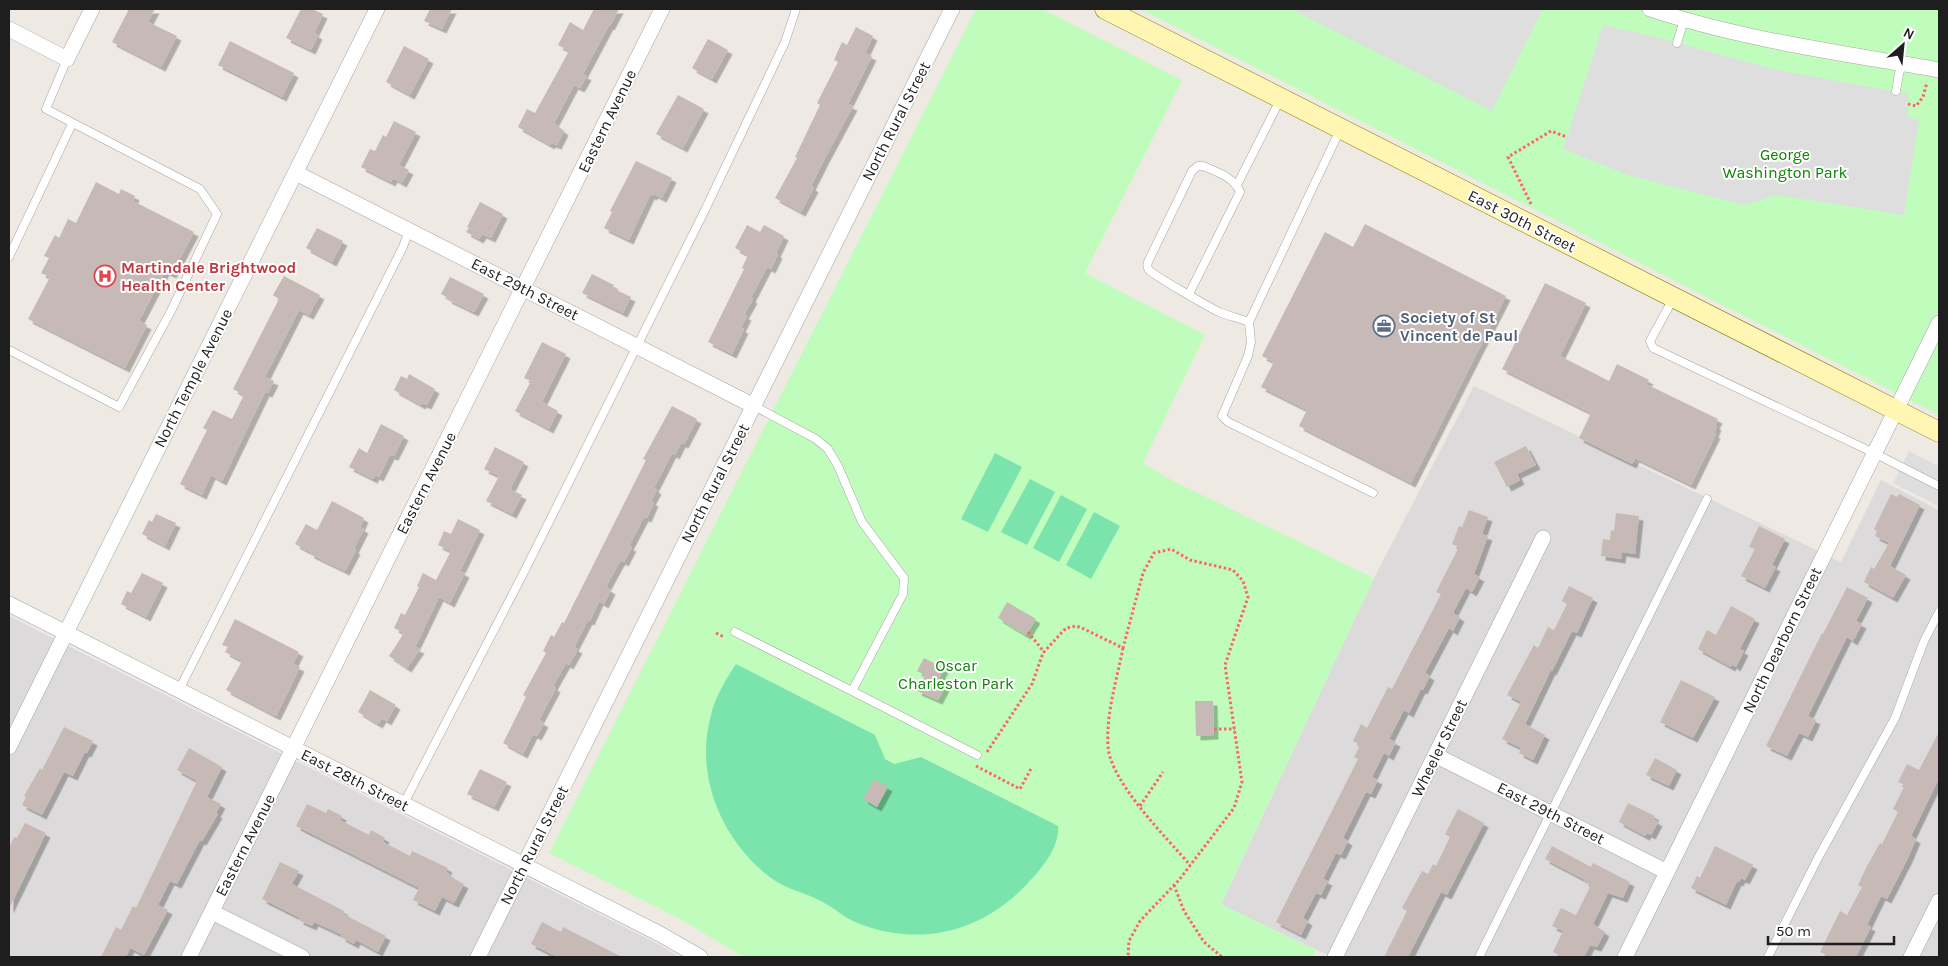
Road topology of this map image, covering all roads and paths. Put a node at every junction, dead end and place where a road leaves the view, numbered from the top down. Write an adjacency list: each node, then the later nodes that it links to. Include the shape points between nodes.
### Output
1 (92, 9): 11 (street)
2 (377, 9): 20 (street, North Temple Avenue)
3 (662, 9): 25 (street, Eastern Avenue)
4 (796, 9): 30 (lane, via 785,42 704,212)
5 (952, 9): 32 (street, North Rural Street)
6 (1105, 9): 15 (main road, East 30th Street)
7 (1650, 9): 8 (street)
8 (1686, 14): 10 (lane); 12 (street, via 1768,40)
9 (9, 29): 11 (street)
10 (1677, 43)
11 (67, 59): 17 (lane, via 46,110)
12 (1901, 63): 13 (street); 14 (lane)
13 (1934, 69): 16 (path, via 1923,97 1916,106)
14 (1896, 91)
15 (1281, 98): 18 (main road, East 30th Street); 21 (lane)
16 (1908, 104)
17 (72, 124): 24 (lane); 31 (lane, via 200,189 217,214 171,312 119,407)
18 (1340, 128): 27 (main road, East 30th Street); 28 (lane)
19 (1567, 138): 22 (path, via 1551,131 1508,157)
20 (296, 173): 23 (street, East 29th Street); 44 (street, North Temple Avenue)
21 (1237, 185): 26 (lane, via 1240,192); 26 (lane, via 1203,166 1192,171 1148,262 1150,271)
22 (1531, 205)
23 (409, 230): 25 (street, East 29th Street); 47 (lane)
24 (9, 257)
25 (524, 289): 30 (street, East 29th Street); 52 (street, Eastern Avenue)
26 (1189, 294): 28 (lane, via 1220,312)
27 (1674, 297): 33 (main road, East 30th Street); 35 (lane, via 1650,341 1653,348)
28 (1249, 322): 37 (lane, via 1251,342 1248,356 1222,416 1228,422)
29 (1939, 323): 33 (street, North Dearborn Street)
30 (635, 346): 32 (street, East 29th Street); 57 (lane)
31 (9, 350)
32 (754, 406): 48 (lane, via 828,449 862,522 904,578 903,594); 61 (street, North Rural Street)
33 (1896, 411): 34 (main road, East 30th Street); 35 (street, North Dearborn Street)
34 (1939, 432)
35 (1874, 453): 36 (lane); 62 (street, North Dearborn Street)
36 (1939, 486)
37 (1373, 494)
38 (1707, 499): 59 (lane)
39 (1542, 538): 54 (street, Wheeler Street)
40 (9, 604): 44 (street, East 28th Street)
41 (1939, 612): 75 (lane, via 1924,641 1896,718 1818,858)
42 (735, 632): 48 (lane)
43 (1028, 632): 46 (path)
44 (66, 633): 47 (street, East 28th Street); 51 (street, North Temple Avenue)
45 (1123, 648): 46 (path, via 1076,626 1066,628); 50 (path, via 1144,574 1154,553 1171,549 1190,560 1233,570 1244,581 1248,597 1225,665); 58 (path, via 1111,706 1108,748 1115,770)
46 (1044, 652): 55 (path, via 1032,684)
47 (179, 690): 52 (street, East 28th Street)
48 (852, 691): 53 (lane)
49 (1214, 729): 50 (path)
50 (1235, 729): 60 (path, via 1242,782 1234,808)
51 (9, 747)
52 (293, 749): 57 (street, East 28th Street); 65 (street, Eastern Avenue)
53 (977, 755)
54 (1435, 755): 59 (street, East 29th Street); 72 (street, Wheeler Street)
55 (977, 767)
56 (1163, 772): 58 (path)
57 (404, 805): 61 (street, East 28th Street)
58 (1140, 806): 60 (path)
59 (1550, 813): 62 (street, East 29th Street); 73 (lane)
60 (1190, 865): 63 (path)
61 (524, 866): 68 (street, North Rural Street); 69 (street, East 28th Street)
62 (1667, 872): 74 (street, North Dearborn Street)
63 (1174, 886): 70 (path, via 1140,921 1129,941); 71 (path, via 1184,912 1204,942)
64 (1938, 907): 76 (street)
65 (212, 912): 66 (street, Eastern Avenue); 67 (street)
66 (189, 957)
67 (302, 957)
68 (478, 957)
69 (700, 957)
70 (1128, 957)
71 (1222, 957)
72 (1335, 957)
73 (1478, 957)
74 (1625, 957)
75 (1768, 957)
76 (1911, 957)

